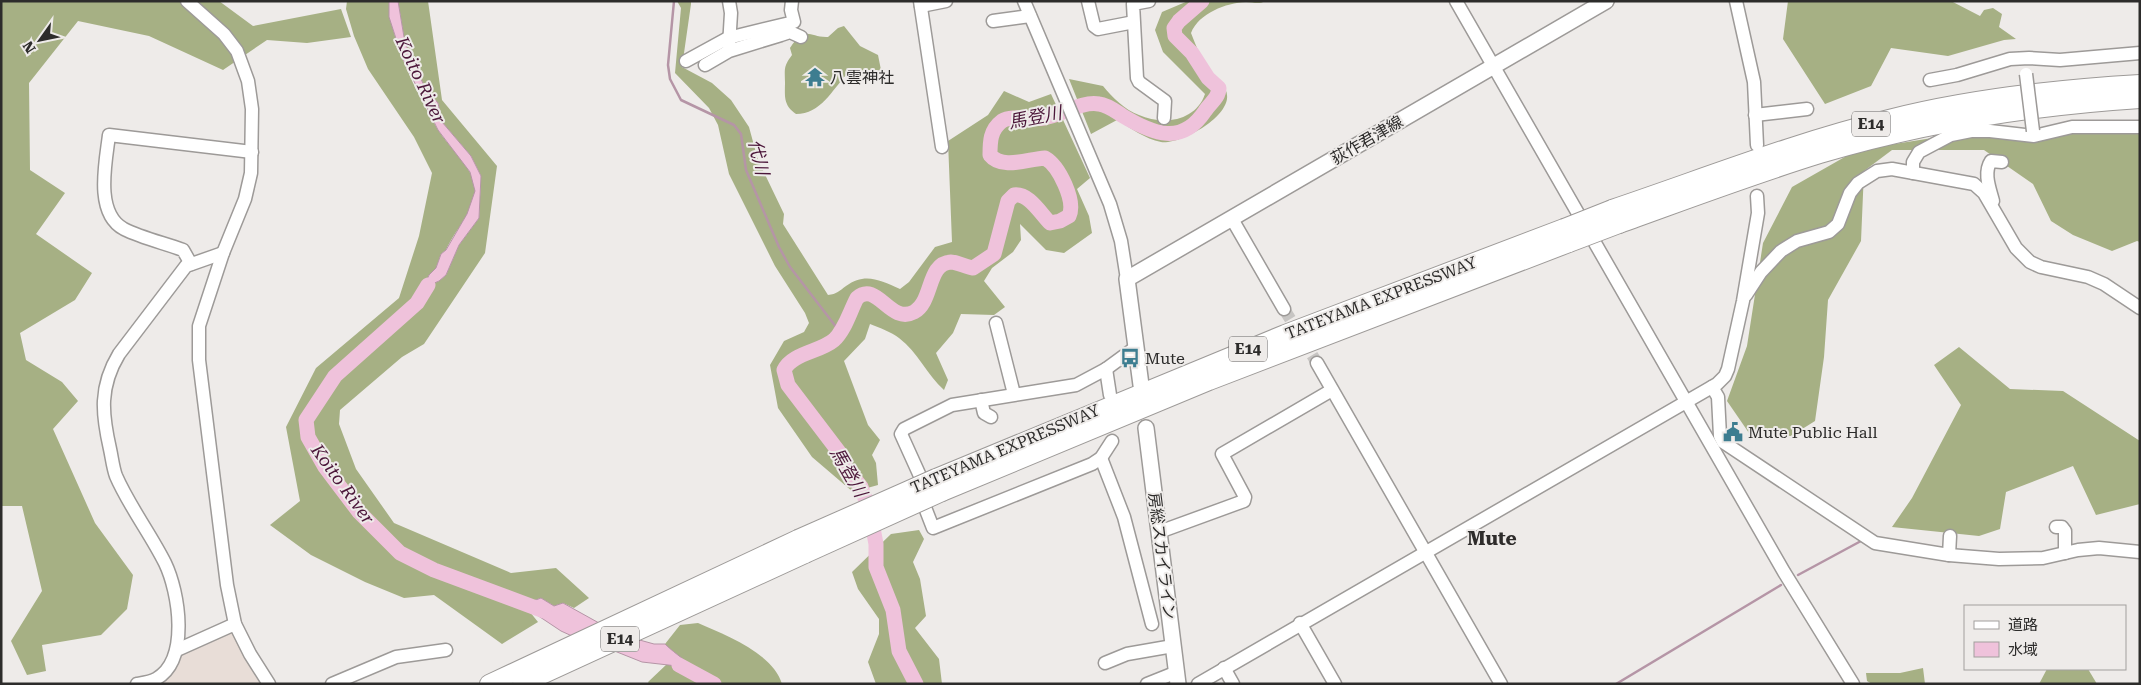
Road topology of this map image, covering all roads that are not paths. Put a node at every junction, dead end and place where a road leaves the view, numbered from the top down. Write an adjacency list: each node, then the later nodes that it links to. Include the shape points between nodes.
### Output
1 (187, 1): 32 (street, via 224,34 236,51 248,81)
2 (729, 1): 16 (street)
3 (792, 1): 16 (street, via 794,22)
4 (946, 1): 11 (street)
5 (1024, 1): 12 (street)
6 (1088, 1): 14 (street, via 1094,26 1098,29)
7 (1149, 1): 27 (street, via 1133,4 1137,78 1166,101)
8 (1456, 1): 21 (street)
9 (1606, 1): 21 (main road, 荻作君津線)
10 (1736, 1): 26 (street, via 1754,82)
11 (921, 4): 31 (street)
12 (1030, 16): 13 (street); 41 (street, via 1110,204 1121,241)
13 (993, 21)
14 (1129, 23)
15 (801, 37): 16 (street, via 790,32)
16 (729, 45): 19 (street, via 711,45); 20 (street)
17 (2140, 53): 18 (street, via 2060,60)
18 (2024, 58): 22 (street); 29 (street, bridge)
19 (686, 60)
20 (705, 65)
21 (1494, 66): 38 (main road, 荻作君津線); 55 (street)
22 (1930, 80)
23 (2140, 84): 37 (highway, TATEYAMA EXPRESSWAY / E14, via 2015,95 1889,119 1796,146)
24 (2140, 99): 37 (highway, TATEYAMA EXPRESSWAY / E14, via 2018,110 1960,120 1822,154)
25 (1807, 110): 26 (street)
26 (1755, 115): 30 (street)
27 (1164, 118)
28 (2140, 128): 29 (street, via 2072,127)
29 (2033, 133): 34 (street, via 1971,131 1951,136 1919,152 1913,162)
30 (1757, 145)
31 (942, 147)
32 (252, 152): 39 (street, via 245,199); 40 (street, via 109,135 103,189 112,218 123,228 183,250)
33 (2002, 162): 36 (street, via 1991,161 1987,173)
34 (1913, 173): 36 (street, via 1974,184); 42 (street, via 1892,169 1877,171 1858,183 1850,193 1838,224 1829,232 1797,241 1781,251 1761,272)
35 (1757, 196): 42 (street, via 1758,213)
36 (1994, 206): 43 (street, via 2016,248 2030,262 2088,277)
37 (1616, 217): 60 (highway, TATEYAMA EXPRESSWAY / E14, bridge, via 1285,334)
38 (1232, 219): 41 (main road, 荻作君津線); 44 (street)
39 (223, 253): 40 (street); 70 (street, via 200,326 200,360 227,585)
40 (191, 264): 73 (street, via 186,266 119,354 108,375 104,400 105,425 116,475 166,564 176,607)
41 (1127, 279): 46 (main road)
42 (1743, 301): 50 (street, via 1725,376)
43 (2140, 308)
44 (1284, 309)
45 (996, 323): 52 (street)
46 (1136, 347): 48 (street); 49 (main road)
47 (1317, 363): 51 (street)
48 (1106, 369): 52 (street, via 1076,384); 53 (street)
49 (1141, 385)
50 (1712, 387): 55 (street); 68 (street, via 1718,397 1723,442 1875,543)
51 (1332, 390): 63 (street, via 1222,454 1245,497 1244,501); 65 (street)
52 (1014, 394): 54 (street)
53 (1110, 395)
54 (981, 400): 56 (street, via 984,413); 60 (street, via 952,405 904,429 902,434)
55 (1686, 402): 65 (street); 79 (street)
56 (990, 418)
57 (1146, 428): 63 (main road, 房総スカイライン)
58 (1112, 441): 59 (street)
59 (1101, 458): 61 (street, via 933,528); 71 (street, via 1124,517)
60 (933, 482): 77 (highway, TATEYAMA EXPRESSWAY / E14, bridge)
61 (926, 510)
62 (2056, 527): 67 (street, via 2065,531)
63 (1159, 532): 72 (main road, 房総スカイライン)
64 (1950, 536): 68 (street)
65 (1425, 552): 69 (street); 88 (street)
66 (2140, 552): 67 (street, via 2099,548)
67 (2065, 553): 68 (street, via 2043,558 1999,559)
68 (1948, 555)
69 (1300, 623): 76 (street); 87 (street)
70 (235, 624): 73 (street); 81 (street)
71 (1152, 624)
72 (1173, 646): 75 (street, via 1127,654); 78 (main road, 房総スカイライン)
73 (177, 650): 80 (street, via 171,665 156,680)
74 (446, 650): 82 (street, via 396,657)
75 (1105, 663)
76 (1224, 668): 85 (street); 86 (street)
77 (530, 674): 83 (highway, TATEYAMA EXPRESSWAY / E14)
78 (1178, 678): 84 (street)
79 (1849, 682)
80 (137, 684)
81 (269, 684)
82 (332, 684)
83 (489, 684)
84 (1147, 684)
85 (1198, 684)
86 (1233, 684)
87 (1335, 684)
88 (1501, 684)

